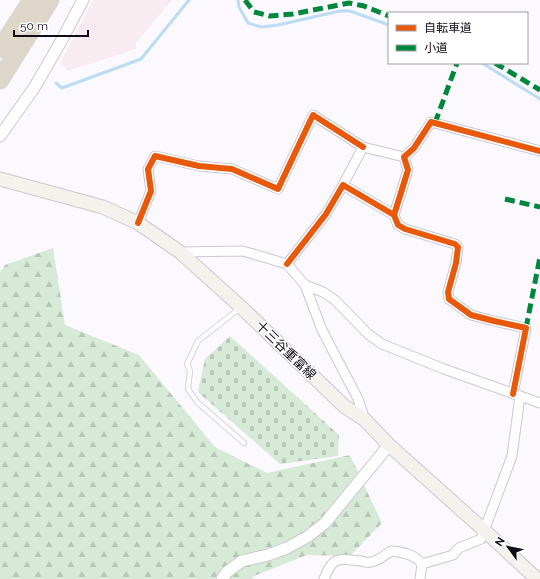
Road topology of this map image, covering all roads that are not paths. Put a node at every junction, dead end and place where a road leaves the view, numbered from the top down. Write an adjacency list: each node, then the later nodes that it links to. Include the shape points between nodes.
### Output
1 (32, 0): 4 (highway)
2 (50, 0): 5 (highway)
3 (83, 0): 6 (street, via 34,88)
4 (0, 49)
5 (0, 80)
6 (0, 136)
7 (363, 146): 9 (street); 11 (street); 13 (street, via 313,115 278,188 232,169 199,166 154,156 148,169 151,191)
8 (540, 151): 9 (street, via 431,122 414,148)
9 (404, 157): 12 (street, via 408,170)
10 (0, 179): 13 (main road, 十三谷重富線, via 103,207)
11 (343, 185): 12 (street); 15 (street, via 326,214)
12 (394, 215): 18 (street, via 398,225 405,229 458,247 448,292 449,299 471,315 526,328)
13 (138, 223): 14 (main road, 十三谷重富線)
14 (180, 252): 15 (street, via 243,251); 17 (main road, 十三谷重富線)
15 (287, 264): 16 (street)
16 (305, 285): 18 (street, via 335,300 368,334 382,344); 20 (street, via 322,330 358,399)
17 (241, 307): 20 (main road, 十三谷重富線, via 344,406); 21 (lane, via 198,341 187,364 190,371 188,389 198,403)
18 (516, 395): 19 (street); 23 (street, via 512,456)
19 (540, 403)
20 (365, 420): 22 (main road, 十三谷重富線)
21 (244, 442)
22 (389, 445): 23 (main road, 十三谷重富線); 25 (street, via 325,523 287,548 242,562 227,572)
23 (485, 531): 24 (street, via 481,539 460,548 453,555); 28 (main road, 十三谷重富線)
24 (422, 564): 26 (street, via 404,553 391,551 371,562 341,559 333,562); 27 (street)
25 (222, 579)
26 (324, 579)
27 (420, 579)
28 (537, 579)

